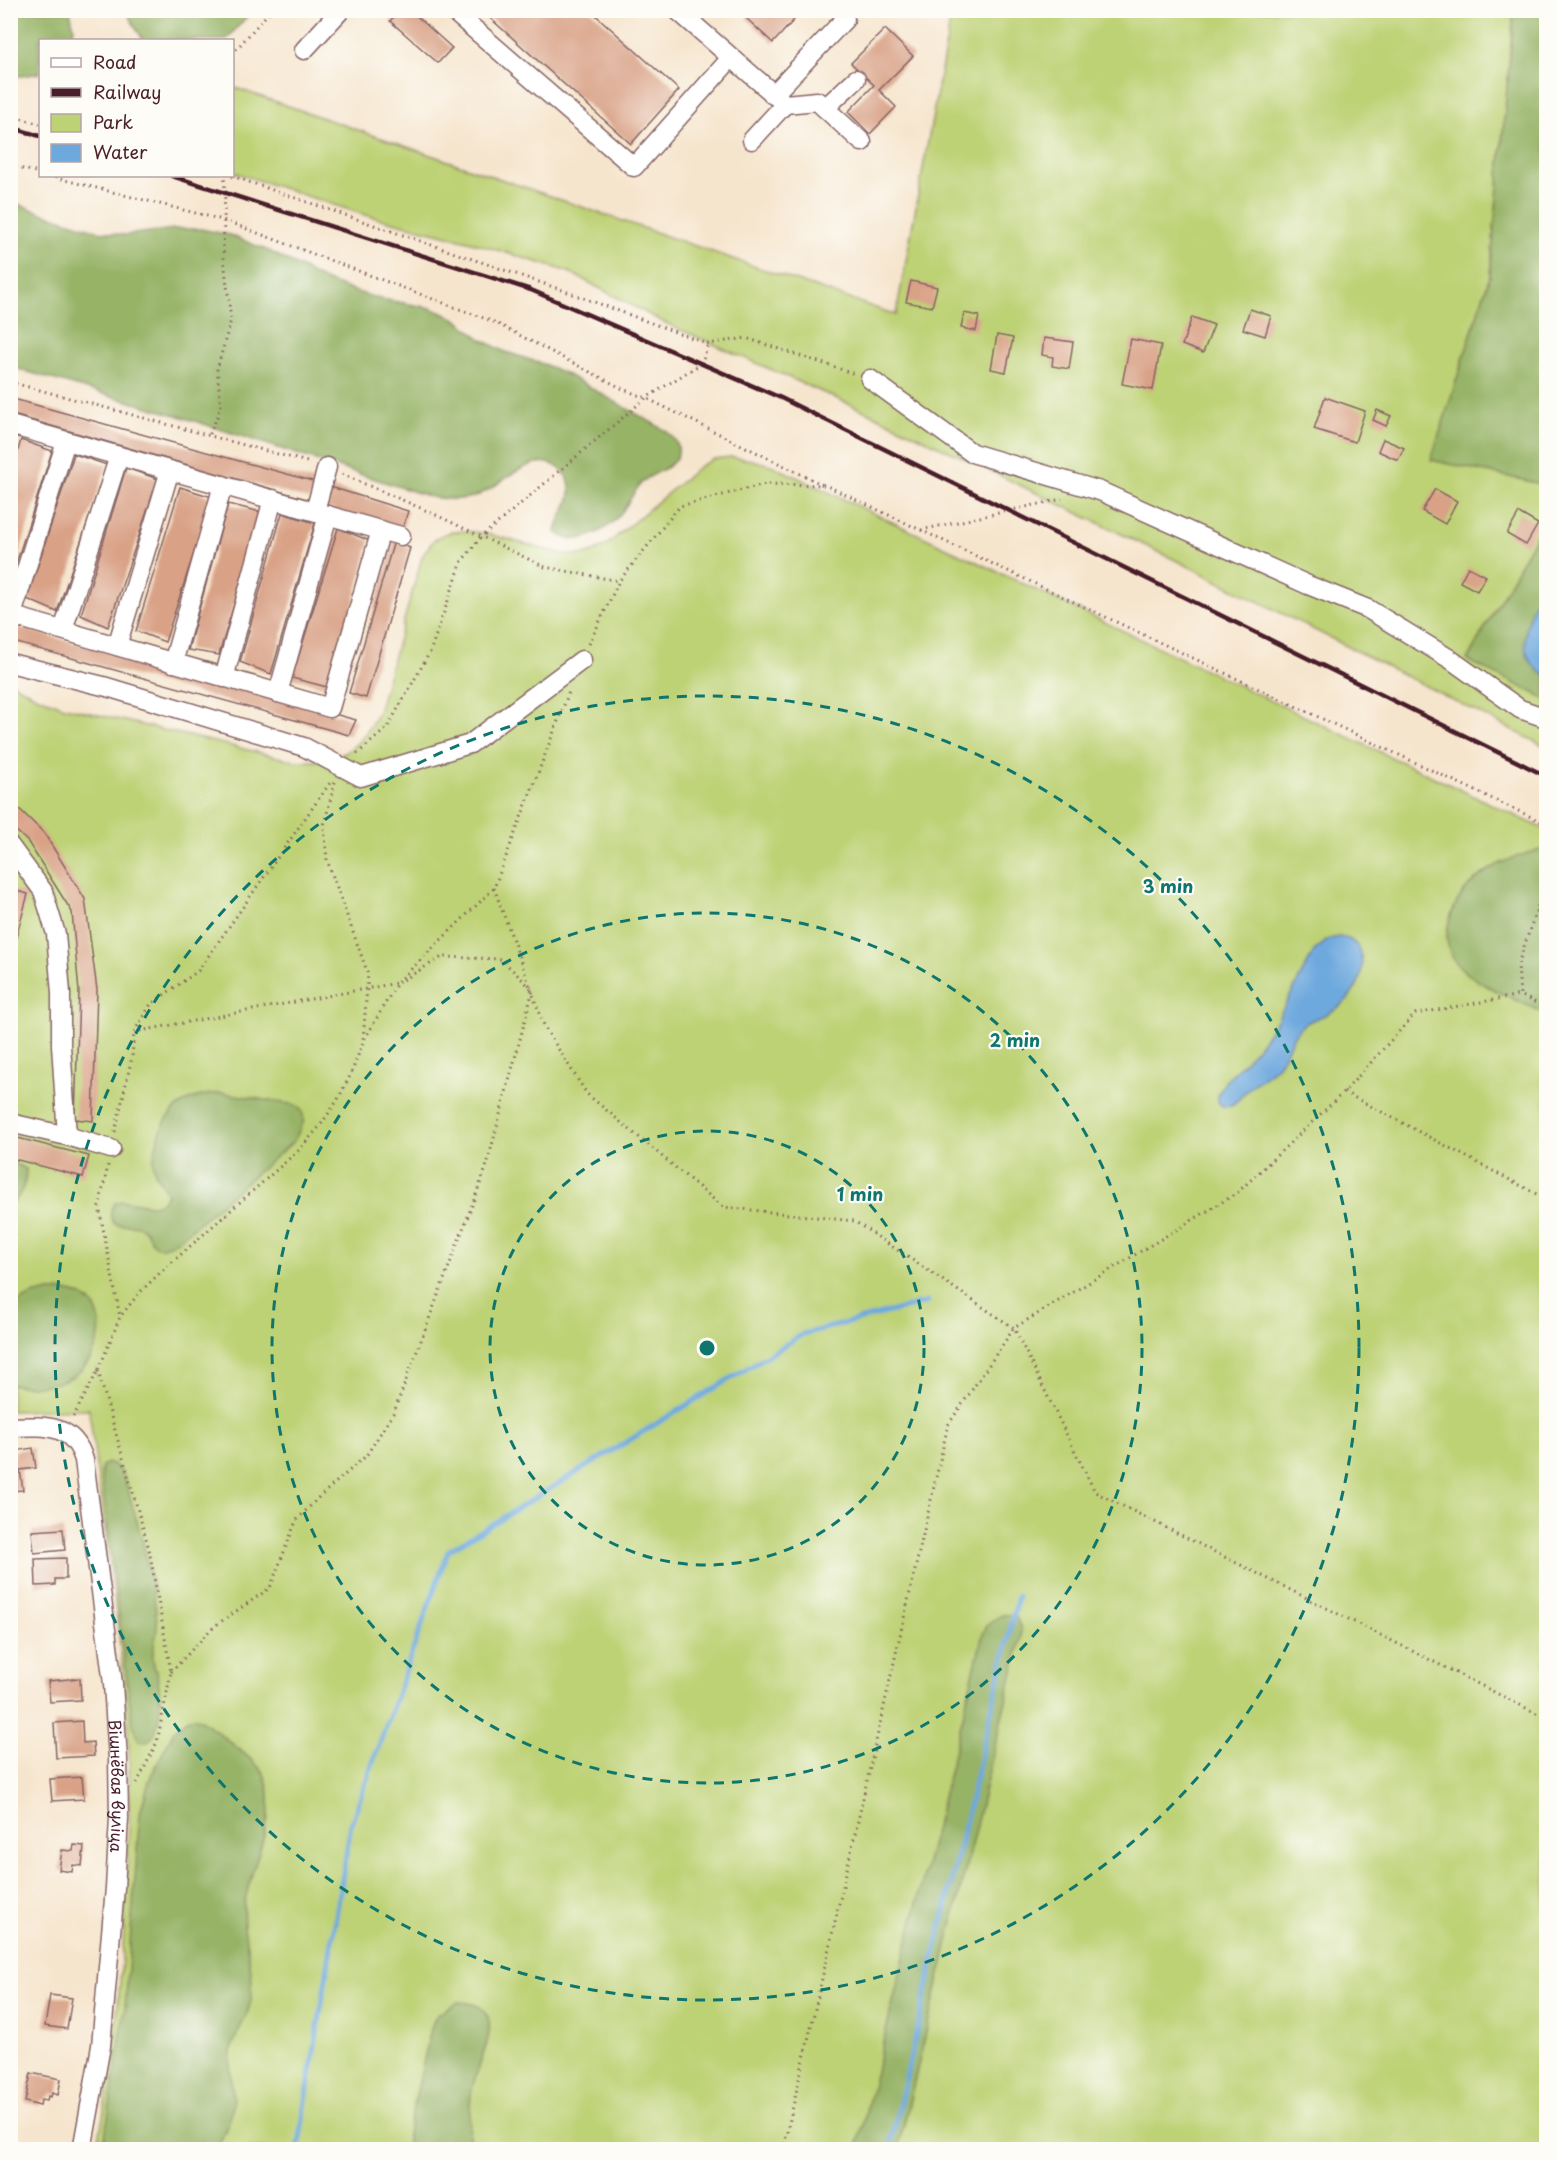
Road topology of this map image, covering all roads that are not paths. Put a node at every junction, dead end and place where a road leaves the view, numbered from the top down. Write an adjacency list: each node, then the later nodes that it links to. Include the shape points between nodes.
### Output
1 (341, 10): 6 (street)
2 (452, 10): 7 (street, via 633,167)
3 (677, 10): 4 (street)
4 (698, 17): 7 (street)
5 (844, 19): 9 (street)
6 (304, 50)
7 (731, 58): 9 (street)
8 (856, 79): 10 (street)
9 (779, 100): 10 (street, via 817,101); 11 (street)
10 (825, 108): 12 (street)
11 (752, 140)
12 (862, 142)
13 (870, 379): 32 (street, via 972,453 1100,490 1368,609 1450,659 1520,709)
14 (12, 429): 15 (street)
15 (66, 441): 16 (street); 24 (street)
16 (119, 456): 18 (street); 25 (street)
17 (327, 467): 21 (street)
18 (170, 470): 19 (street); 26 (street)
19 (223, 485): 20 (street); 29 (street)
20 (273, 500): 21 (street); 30 (street)
21 (321, 513): 22 (street); 31 (street)
22 (381, 530): 23 (street); 31 (street, via 330,708)
23 (401, 536)
24 (11, 615): 25 (street)
25 (63, 630): 26 (street)
26 (117, 646): 29 (street)
27 (582, 660): 28 (street, via 470,744 361,777 303,747 107,687)
28 (10, 663)
29 (173, 663): 30 (street)
30 (224, 678): 31 (street)
31 (278, 693)
32 (1546, 718)
33 (10, 846): 35 (street, via 43,891 56,934)
34 (10, 1123): 35 (street)
35 (67, 1136): 36 (street)
36 (111, 1149)
37 (10, 1427): 38 (street, Вішнёвая вуліца, via 42,1426 65,1432 80,1448 113,1684 118,1759 117,1850 101,2046)
38 (82, 2150)

